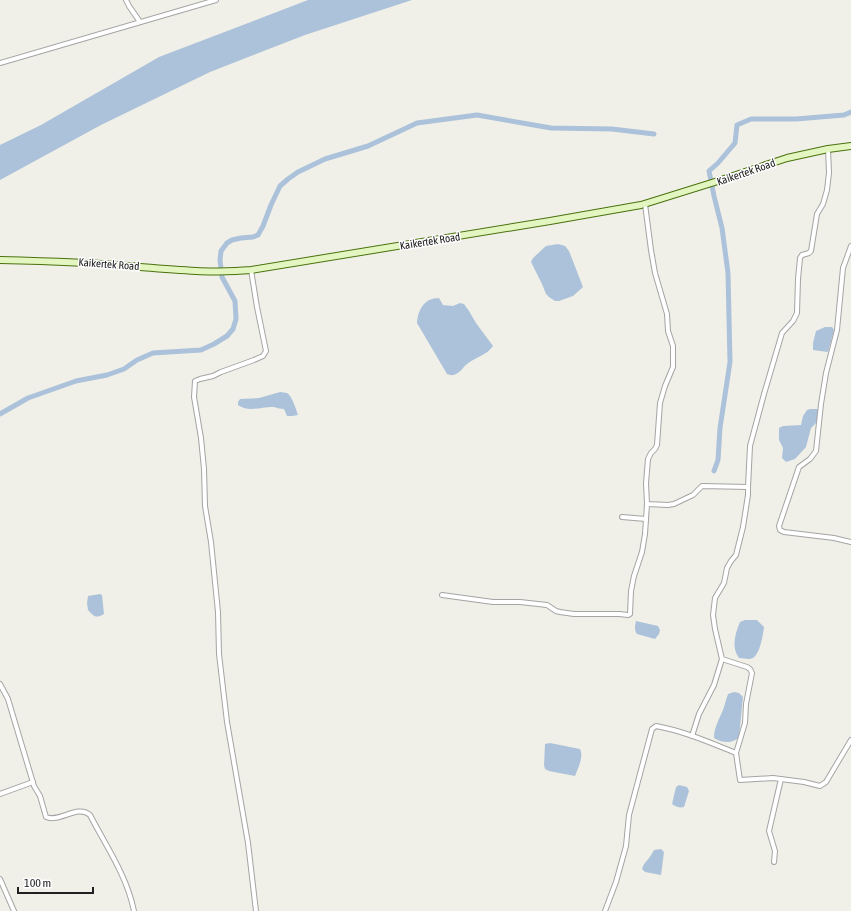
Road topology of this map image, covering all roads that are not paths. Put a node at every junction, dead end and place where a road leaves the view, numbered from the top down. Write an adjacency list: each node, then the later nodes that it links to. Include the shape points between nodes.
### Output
1 (126, 0): 3 (street)
2 (216, 0): 3 (street)
3 (140, 22): 4 (street)
4 (0, 62)
5 (851, 146): 6 (main road, Kaikertek Road)
6 (828, 149): 7 (main road, Kaikertek Road, via 787,158); 11 (street, via 827,190 817,214 811,251 800,258 798,313 782,333 764,394 750,446)
7 (645, 204): 10 (main road, Kaikertek Road); 12 (street, via 655,273 673,346 673,367 660,403 657,445 648,459)
8 (851, 246): 15 (street, via 844,268 837,330 826,373 816,451 799,468 779,526 784,532)
9 (0, 260): 10 (main road, Kaikertek Road, via 201,271)
10 (251, 270): 29 (street, via 266,351 263,356 254,360 195,382 194,397 201,438 205,506 216,589 219,654 227,722 248,843)
11 (748, 487): 12 (street, via 702,486 693,495 674,504); 17 (street, via 743,527 736,555 727,568 724,583 716,598 715,629)
12 (647, 504): 14 (street)
13 (622, 517): 14 (street)
14 (646, 519): 16 (street, via 642,552 634,576 628,615 574,614 560,612 543,604 493,602)
15 (851, 542)
16 (442, 595)
17 (722, 659): 19 (street); 21 (street, via 747,667 752,673 745,723)
18 (0, 684): 23 (street, via 8,699)
19 (692, 736): 21 (street); 30 (street, via 656,726 652,729 629,815 626,846)
20 (851, 740): 22 (street, via 826,782 820,786)
21 (736, 753): 22 (street, via 740,780)
22 (781, 780): 25 (street, via 769,831 775,851)
23 (33, 782): 24 (street); 28 (street, via 46,817 50,819 81,812 90,815 119,868)
24 (0, 794)
25 (774, 862)
26 (0, 879): 27 (street)
27 (14, 911)
28 (134, 911)
29 (256, 911)
30 (605, 911)

